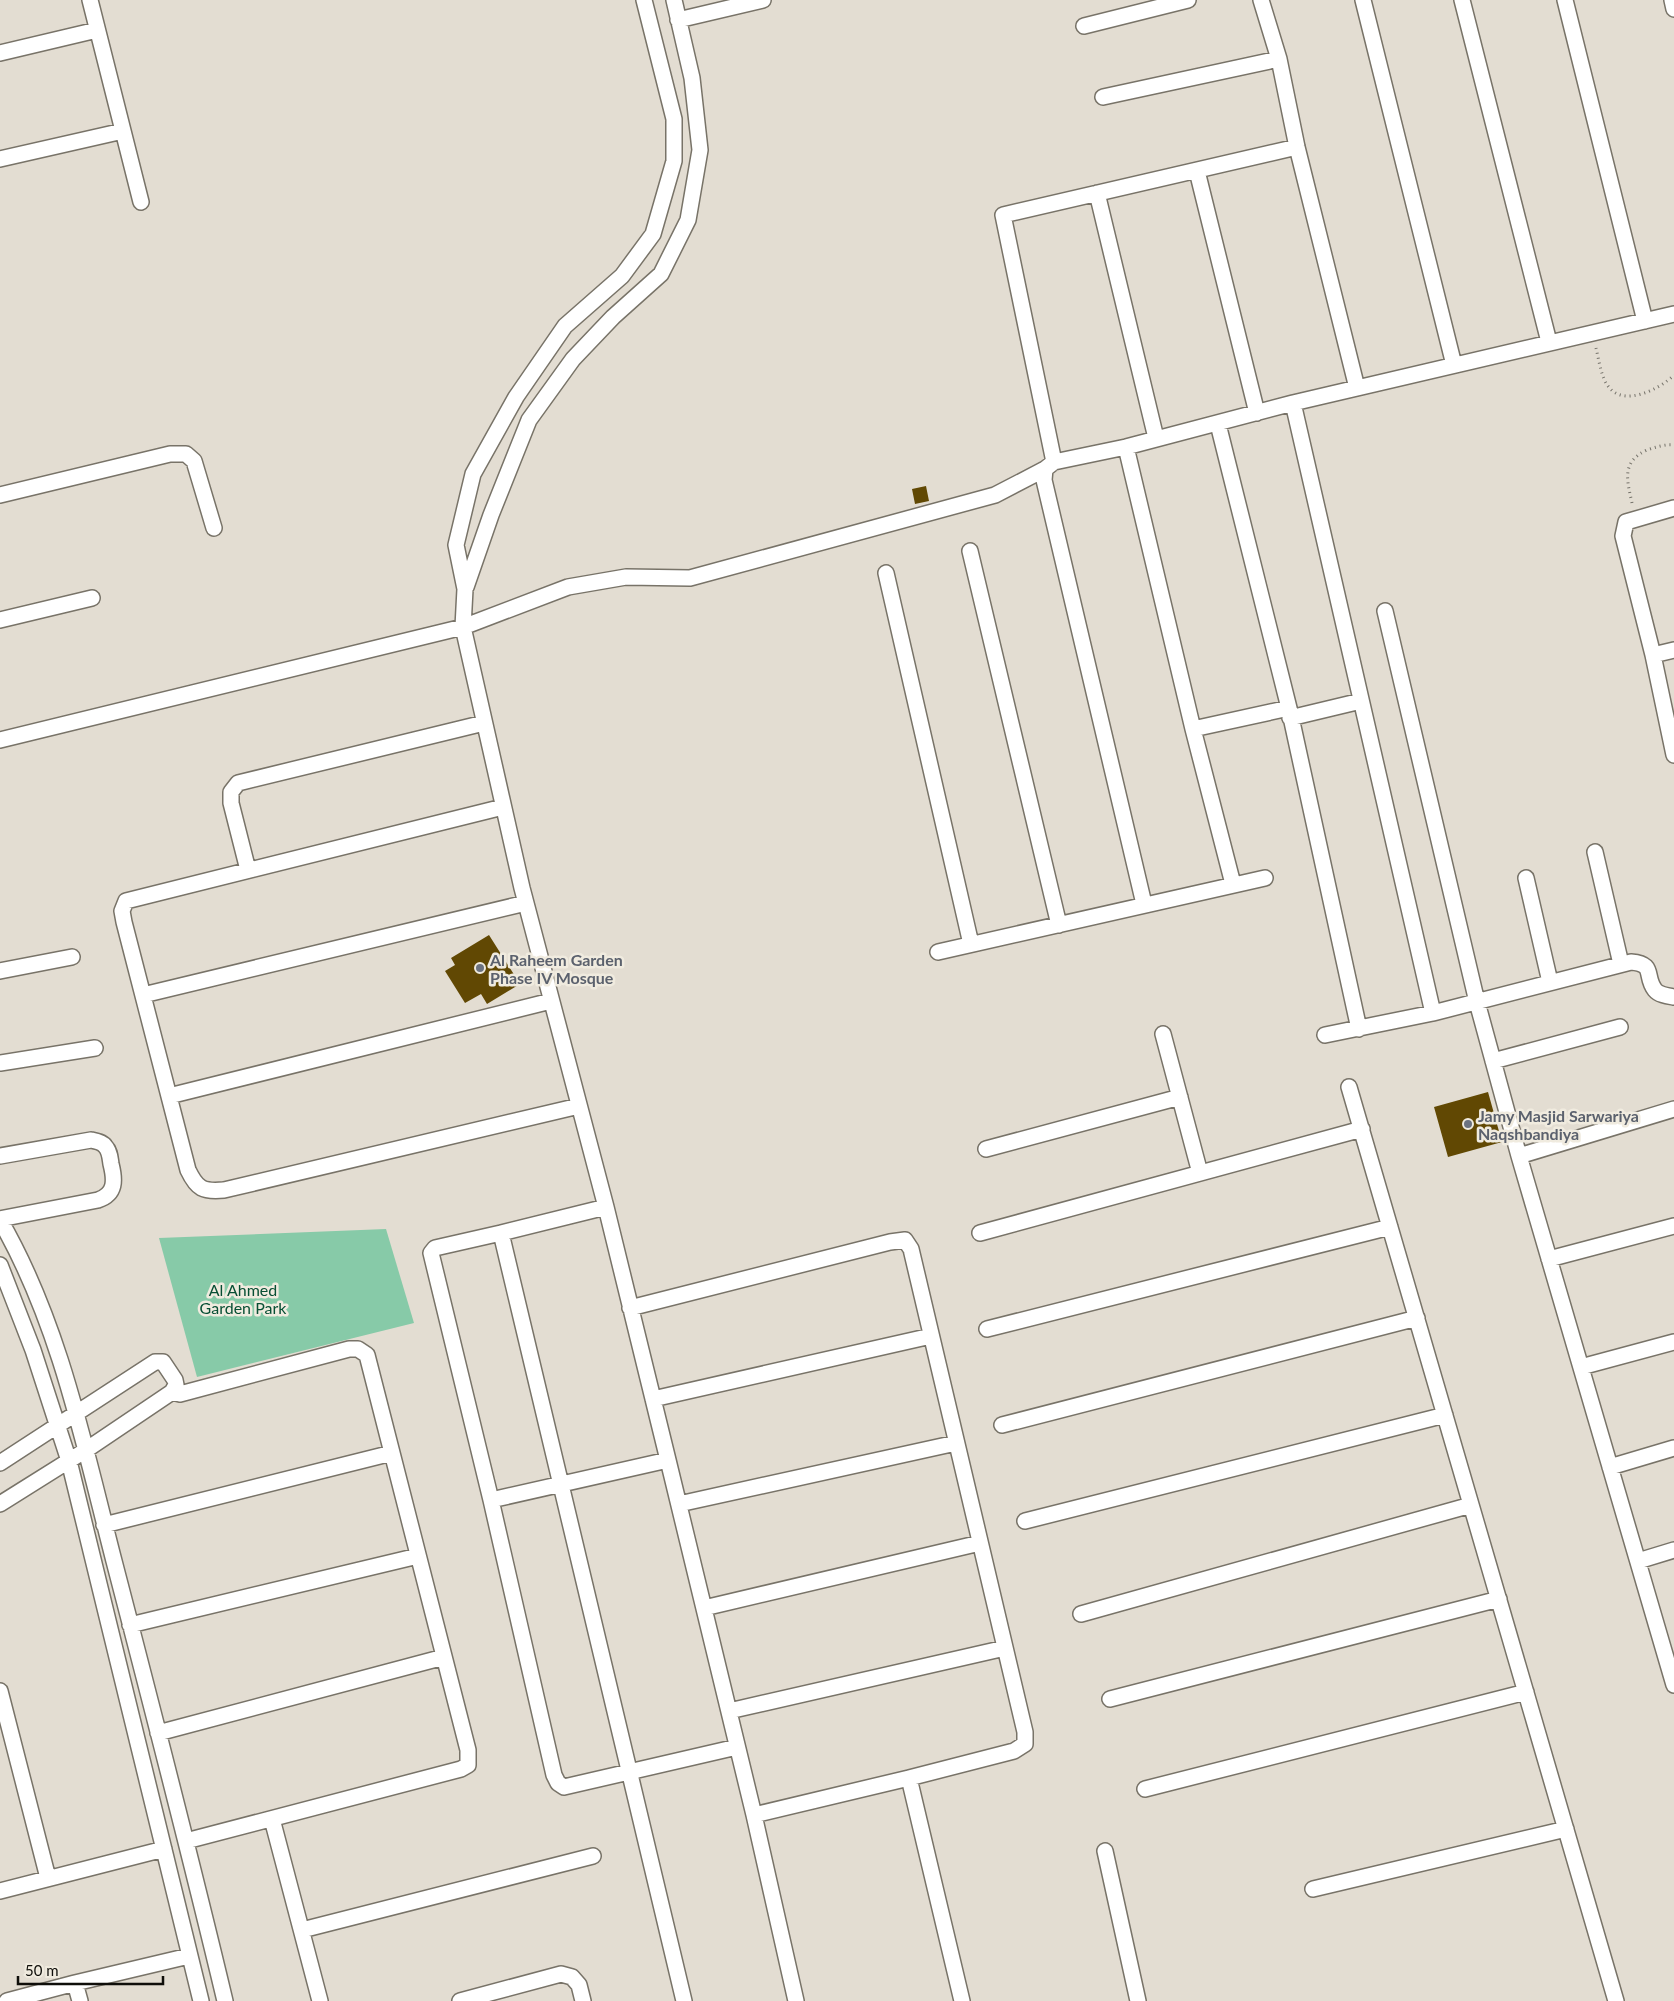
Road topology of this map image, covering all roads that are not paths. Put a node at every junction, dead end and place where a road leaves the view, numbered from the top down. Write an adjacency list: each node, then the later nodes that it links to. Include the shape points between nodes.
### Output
1 (90, 0): 14 (street)
2 (644, 0): 18 (street)
3 (674, 0): 12 (street)
4 (763, 0): 12 (street)
5 (1188, 0): 13 (street)
6 (1261, 0): 16 (street)
7 (1363, 0): 29 (street)
8 (1462, 0): 28 (street)
9 (1565, 0): 27 (street)
10 (1672, 0): 11 (street)
11 (1674, 9)
12 (678, 20): 17 (street)
13 (1084, 26)
14 (97, 30): 15 (street); 20 (street)
15 (0, 53)
16 (1278, 59): 19 (street); 21 (street)
17 (692, 78): 18 (street); 42 (street, via 700,150 688,220 661,274 573,359 529,420 490,515)
18 (665, 83): 42 (street, via 674,119 674,161 653,234 622,276 565,326 516,397 473,474 456,545)
19 (1103, 98)
20 (123, 131): 22 (street); 25 (street)
21 (1297, 147): 23 (street); 30 (street)
22 (0, 159)
23 (1198, 171): 24 (street); 32 (street)
24 (1097, 193): 34 (street); 36 (street, via 1003,215)
25 (141, 202)
26 (1674, 314): 27 (street)
27 (1645, 320): 28 (street)
28 (1549, 342): 29 (street)
29 (1454, 365): 30 (street)
30 (1357, 388): 31 (street)
31 (1294, 403): 32 (street); 49 (street)
32 (1257, 413): 33 (street)
33 (1218, 424): 34 (street); 50 (street)
34 (1156, 438): 35 (street)
35 (1126, 446): 36 (street); 52 (street)
36 (1050, 466): 46 (street, via 995,495 957,506 690,578 626,577 568,587); 62 (street, via 1044,480)
37 (0, 495): 39 (street, via 170,454 186,454 194,461)
38 (1674, 508): 48 (street, via 1626,522 1623,536)
39 (214, 528)
40 (970, 551): 63 (street)
41 (886, 572): 64 (street)
42 (465, 588): 46 (street)
43 (92, 598): 45 (street)
44 (1385, 611): 73 (street)
45 (0, 620)
46 (463, 627): 51 (street); 53 (street)
47 (1674, 650): 48 (street)
48 (1653, 655): 54 (street)
49 (1361, 701): 50 (street); 74 (street)
50 (1289, 713): 52 (street); 76 (street)
51 (484, 723): 55 (street); 57 (street, via 238,783 231,792 232,803)
52 (1194, 729): 60 (street)
53 (0, 740)
54 (1674, 755)
55 (503, 807): 57 (street); 61 (street)
56 (1595, 852): 67 (street)
57 (248, 870): 70 (street, via 126,900 122,911)
58 (1265, 878): 60 (street)
59 (1526, 878): 69 (street)
60 (1233, 884): 62 (street)
61 (526, 903): 70 (street); 72 (street)
62 (1144, 904): 63 (street)
63 (1059, 925): 64 (street)
64 (971, 944): 65 (street)
65 (938, 952)
66 (72, 957): 68 (street)
67 (1621, 964): 69 (street); 71 (street, via 1642,963 1648,968 1655,990)
68 (0, 971)
69 (1550, 982): 73 (street)
70 (143, 995): 83 (street)
71 (1674, 997)
72 (551, 1001): 83 (street); 85 (street)
73 (1477, 1002): 74 (street); 80 (street)
74 (1433, 1013): 76 (street)
75 (1620, 1027): 80 (street)
76 (1359, 1029): 78 (street)
77 (1163, 1034): 84 (street)
78 (1325, 1035)
79 (95, 1048): 81 (street)
80 (1493, 1061): 90 (street)
81 (0, 1063)
82 (1349, 1087): 87 (street)
83 (169, 1096): 85 (street, via 188,1170 195,1184 209,1191)
84 (1180, 1096): 88 (street); 91 (street)
85 (579, 1106): 92 (street)
86 (1674, 1109): 90 (street)
87 (1362, 1129): 91 (street); 95 (street)
88 (986, 1149)
89 (0, 1156): 93 (street, via 91,1140 104,1144 109,1151 114,1179 112,1190 98,1200)
90 (1519, 1156): 98 (street)
91 (1200, 1173): 97 (street)
92 (606, 1206): 96 (street); 100 (street)
93 (0, 1220): 108 (street, via 43,1312)
94 (1674, 1226): 98 (street)
95 (1390, 1227): 101 (street); 102 (street)
96 (501, 1233): 120 (street); 121 (street, via 435,1248 431,1253)
97 (980, 1233)
98 (1549, 1259): 105 (street)
99 (0, 1265): 110 (street)
100 (630, 1308): 103 (street, via 905,1240 911,1249); 107 (street)
101 (1417, 1318): 109 (street); 111 (street)
102 (987, 1329)
103 (931, 1336): 107 (street); 112 (street)
104 (1674, 1342): 105 (street)
105 (1581, 1367): 119 (street)
106 (172, 1392): 108 (street, via 175,1380 163,1362 156,1362); 114 (street); 115 (street, via 180,1394 358,1349 367,1355)
107 (653, 1399): 116 (street)
108 (76, 1415): 110 (street); 114 (street)
109 (1445, 1415): 124 (street); 125 (street)
110 (59, 1425): 117 (street); 118 (street)
111 (1002, 1425)
112 (956, 1443): 123 (street); 127 (street)
113 (1674, 1448): 119 (street)
114 (86, 1450): 117 (street); 126 (street)
115 (392, 1453): 126 (street); 129 (street)
116 (668, 1460): 120 (street); 123 (street)
117 (69, 1461): 122 (street); 151 (street)
118 (0, 1463)
119 (1610, 1467): 130 (street)
120 (562, 1483): 121 (street); 144 (street)
121 (491, 1500): 144 (street, via 558,1784 564,1787)
122 (0, 1504)
123 (679, 1504): 132 (street)
124 (1471, 1505): 131 (street); 133 (street)
125 (1025, 1521)
126 (104, 1525): 134 (street)
127 (980, 1543): 132 (street); 135 (street)
128 (1674, 1550): 130 (street)
129 (418, 1556): 134 (street); 136 (street)
130 (1638, 1561): 137 (street)
131 (1499, 1599): 139 (street); 140 (street)
132 (704, 1608): 141 (street)
133 (1081, 1614)
134 (130, 1626): 142 (street)
135 (1005, 1648): 141 (street); 145 (street, via 1025,1744 1014,1751)
136 (444, 1657): 142 (street); 148 (street, via 468,1750 468,1765)
137 (1674, 1684)
138 (0, 1691): 157 (street)
139 (1526, 1692): 146 (street); 150 (street)
140 (1110, 1699)
141 (729, 1711): 143 (street)
142 (158, 1734): 149 (street)
143 (737, 1746): 144 (street); 147 (street)
144 (629, 1771): 170 (street)
145 (909, 1778): 147 (street); 172 (street)
146 (1145, 1790)
147 (754, 1815): 171 (street)
148 (272, 1819): 152 (street); 160 (street)
149 (182, 1825): 151 (street); 152 (street)
150 (1566, 1829): 158 (street); 174 (street)
151 (160, 1832): 154 (street)
152 (186, 1841): 156 (street)
153 (1105, 1851): 173 (street)
154 (166, 1856): 156 (street); 157 (street); 161 (street)
155 (593, 1856): 160 (street)
156 (191, 1858): 167 (street)
157 (48, 1878): 159 (street)
158 (1313, 1889)
159 (0, 1891)
160 (302, 1930): 168 (street)
161 (190, 1956): 162 (street); 166 (street)
162 (75, 1982): 164 (street); 165 (street)
163 (469, 2000): 169 (street, via 561,1974 572,1977)
164 (7, 2001)
165 (80, 2001)
166 (201, 2001)
167 (225, 2001)
168 (320, 2001)
169 (583, 2001)
170 (684, 2001)
171 (796, 2001)
172 (962, 2001)
173 (1138, 2001)
174 (1616, 2001)

